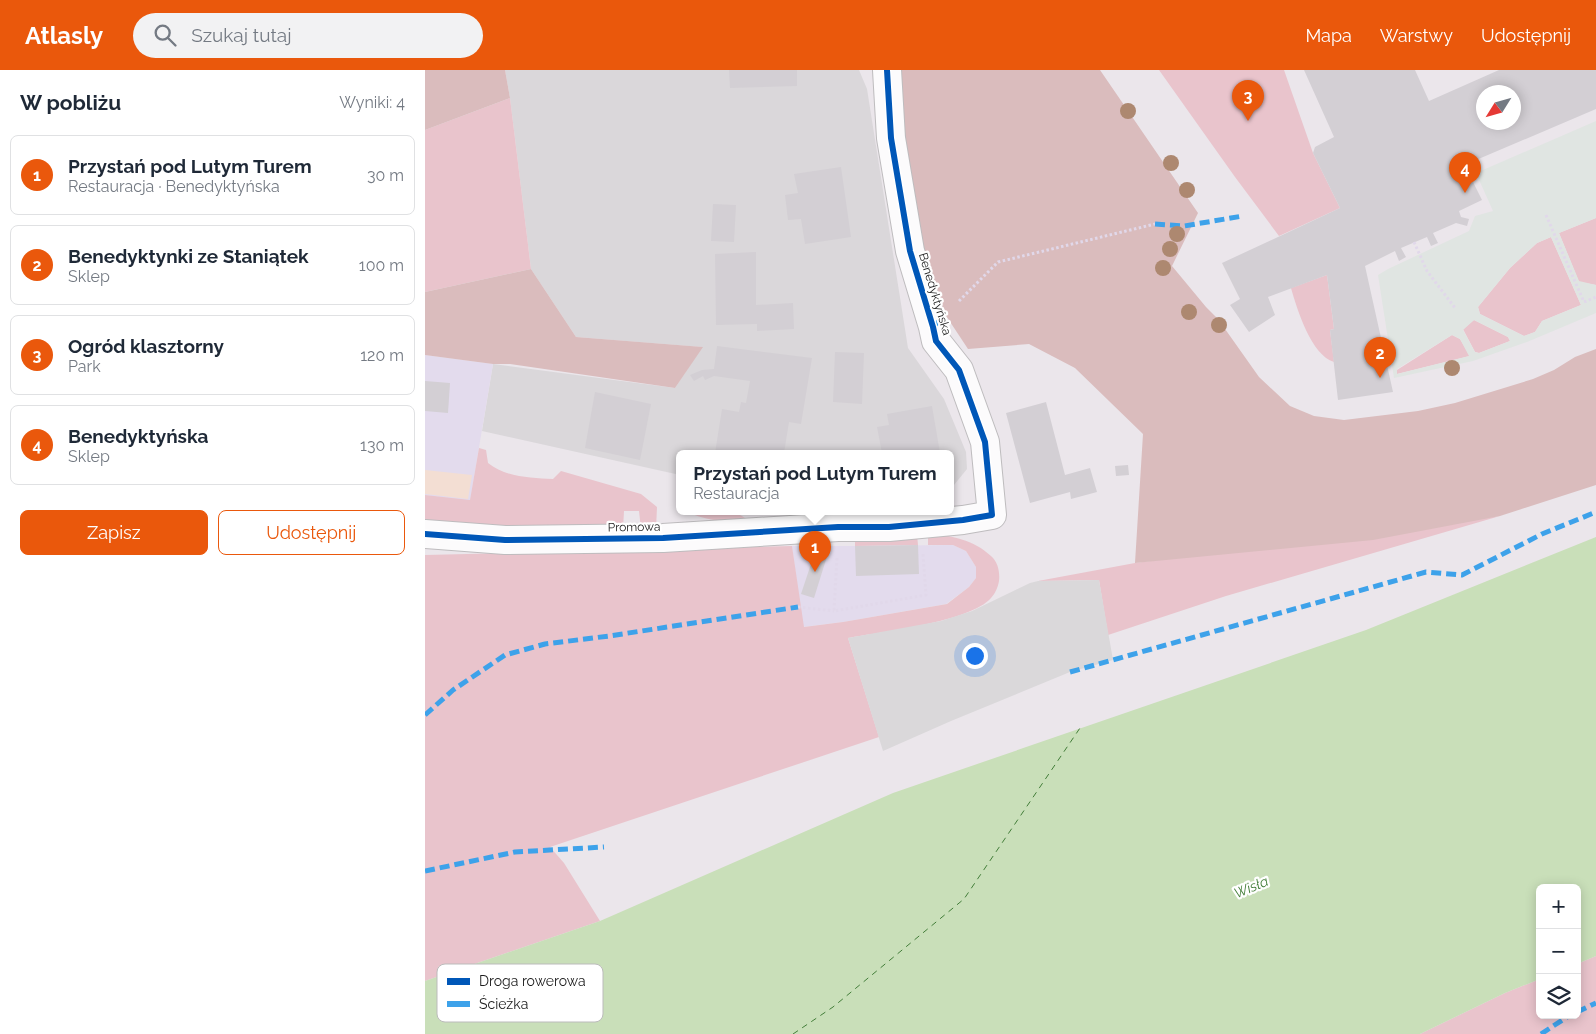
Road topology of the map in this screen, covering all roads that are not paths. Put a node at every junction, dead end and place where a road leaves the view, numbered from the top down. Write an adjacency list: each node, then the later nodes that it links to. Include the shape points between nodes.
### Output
1 (887, 70): 2 (street, Benedyktyńska, via 891,138 910,251 936,341 959,370 985,442)
2 (992, 515): 3 (street, Promowa, via 921,524 663,538 505,540)
3 (425, 534)

